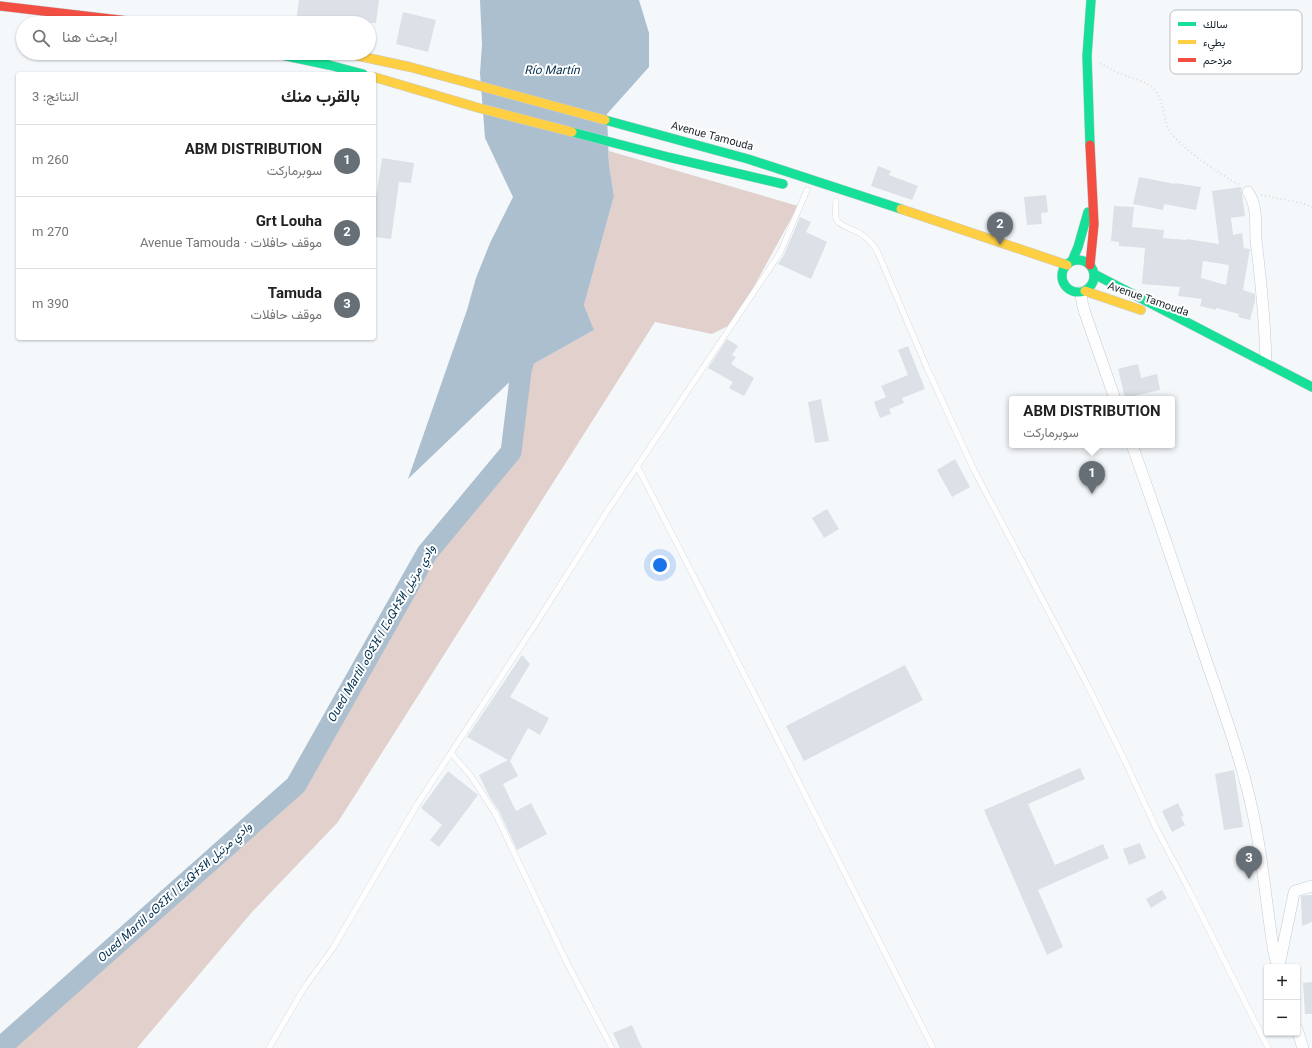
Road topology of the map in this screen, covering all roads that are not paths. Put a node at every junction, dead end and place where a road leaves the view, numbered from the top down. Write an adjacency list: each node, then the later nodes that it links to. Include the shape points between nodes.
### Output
1 (1090, 0): 9 (main road, via 1087,58)
2 (0, 6): 3 (main road)
3 (85, 16)
4 (305, 60): 6 (main road)
5 (376, 60): 12 (main road, Avenue Tamouda, via 748,159)
6 (355, 72)
7 (376, 78): 8 (main road, via 486,110)
8 (803, 190): 21 (lane, via 780,253)
9 (1093, 191): 12 (main road, via 1078,247); 13 (main road, via 1094,235)
10 (1248, 192): 17 (street, via 1255,212)
11 (836, 201): 30 (lane, via 835,216 840,224 866,238 875,247 974,470 1086,684)
12 (1069, 263): 13 (main road, via 1082,260); 15 (main road, via 1059,276 1064,283)
13 (1090, 265): 14 (main road)
14 (1094, 274): 15 (main road, via 1092,284); 16 (main road, Avenue Tamouda)
15 (1080, 294): 16 (main road, Avenue Tamouda); 19 (street)
16 (1204, 332): 17 (main road, Avenue Tamouda)
17 (1266, 363): 18 (main road, Avenue Tamouda)
18 (1312, 387)
19 (1114, 396)
20 (1133, 448): 24 (street, via 1241,764 1252,810)
21 (637, 466): 22 (lane); 29 (lane)
22 (451, 753): 27 (lane, via 398,835 333,948 304,988); 28 (lane, via 471,776 495,813 567,963)
23 (1312, 886): 25 (street, via 1294,893)
24 (1277, 964)
25 (1279, 964)
26 (1299, 1036): 31 (street)
27 (269, 1048)
28 (612, 1048)
29 (933, 1048)
30 (1268, 1048)
31 (1303, 1048)

